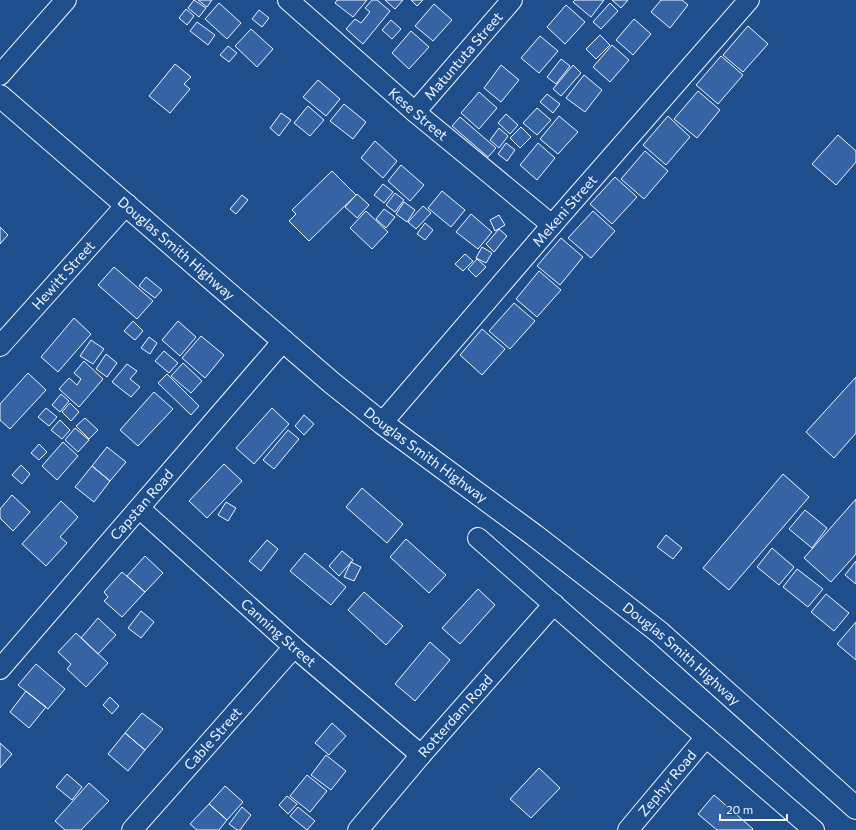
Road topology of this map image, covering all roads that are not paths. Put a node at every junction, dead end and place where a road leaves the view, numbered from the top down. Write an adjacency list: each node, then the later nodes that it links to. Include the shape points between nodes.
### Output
1 (66, 0): 5 (street)
2 (289, 0): 7 (street, Kese Street)
3 (512, 0): 7 (street, Matuntuta Street)
4 (749, 0): 9 (street, Mekeni Street)
5 (0, 75)
6 (0, 96): 8 (street, Douglas Smith Highway)
7 (415, 112): 9 (street, Kese Street)
8 (127, 204): 10 (street, Douglas Smith Highway); 11 (street, Hewitt Street)
9 (552, 225): 12 (street, Mekeni Street)
10 (284, 340): 12 (street, Douglas Smith Highway); 13 (street, Capstan Road)
11 (0, 346)
12 (382, 423): 20 (street, Douglas Smith Highway, via 534,535 659,632)
13 (139, 508): 16 (street, Canning Street); 17 (street, Capstan Road)
14 (478, 538): 15 (street)
15 (554, 604): 18 (street); 19 (street, Rotterdam Road)
16 (294, 647): 19 (street, Canning Street); 21 (street, Cable Street)
17 (0, 669)
18 (706, 737): 23 (street, Zephyr Road); 24 (street)
19 (421, 755): 22 (street, Rotterdam Road)
20 (855, 804)
21 (132, 830)
22 (358, 830)
23 (628, 830)
24 (814, 830)

